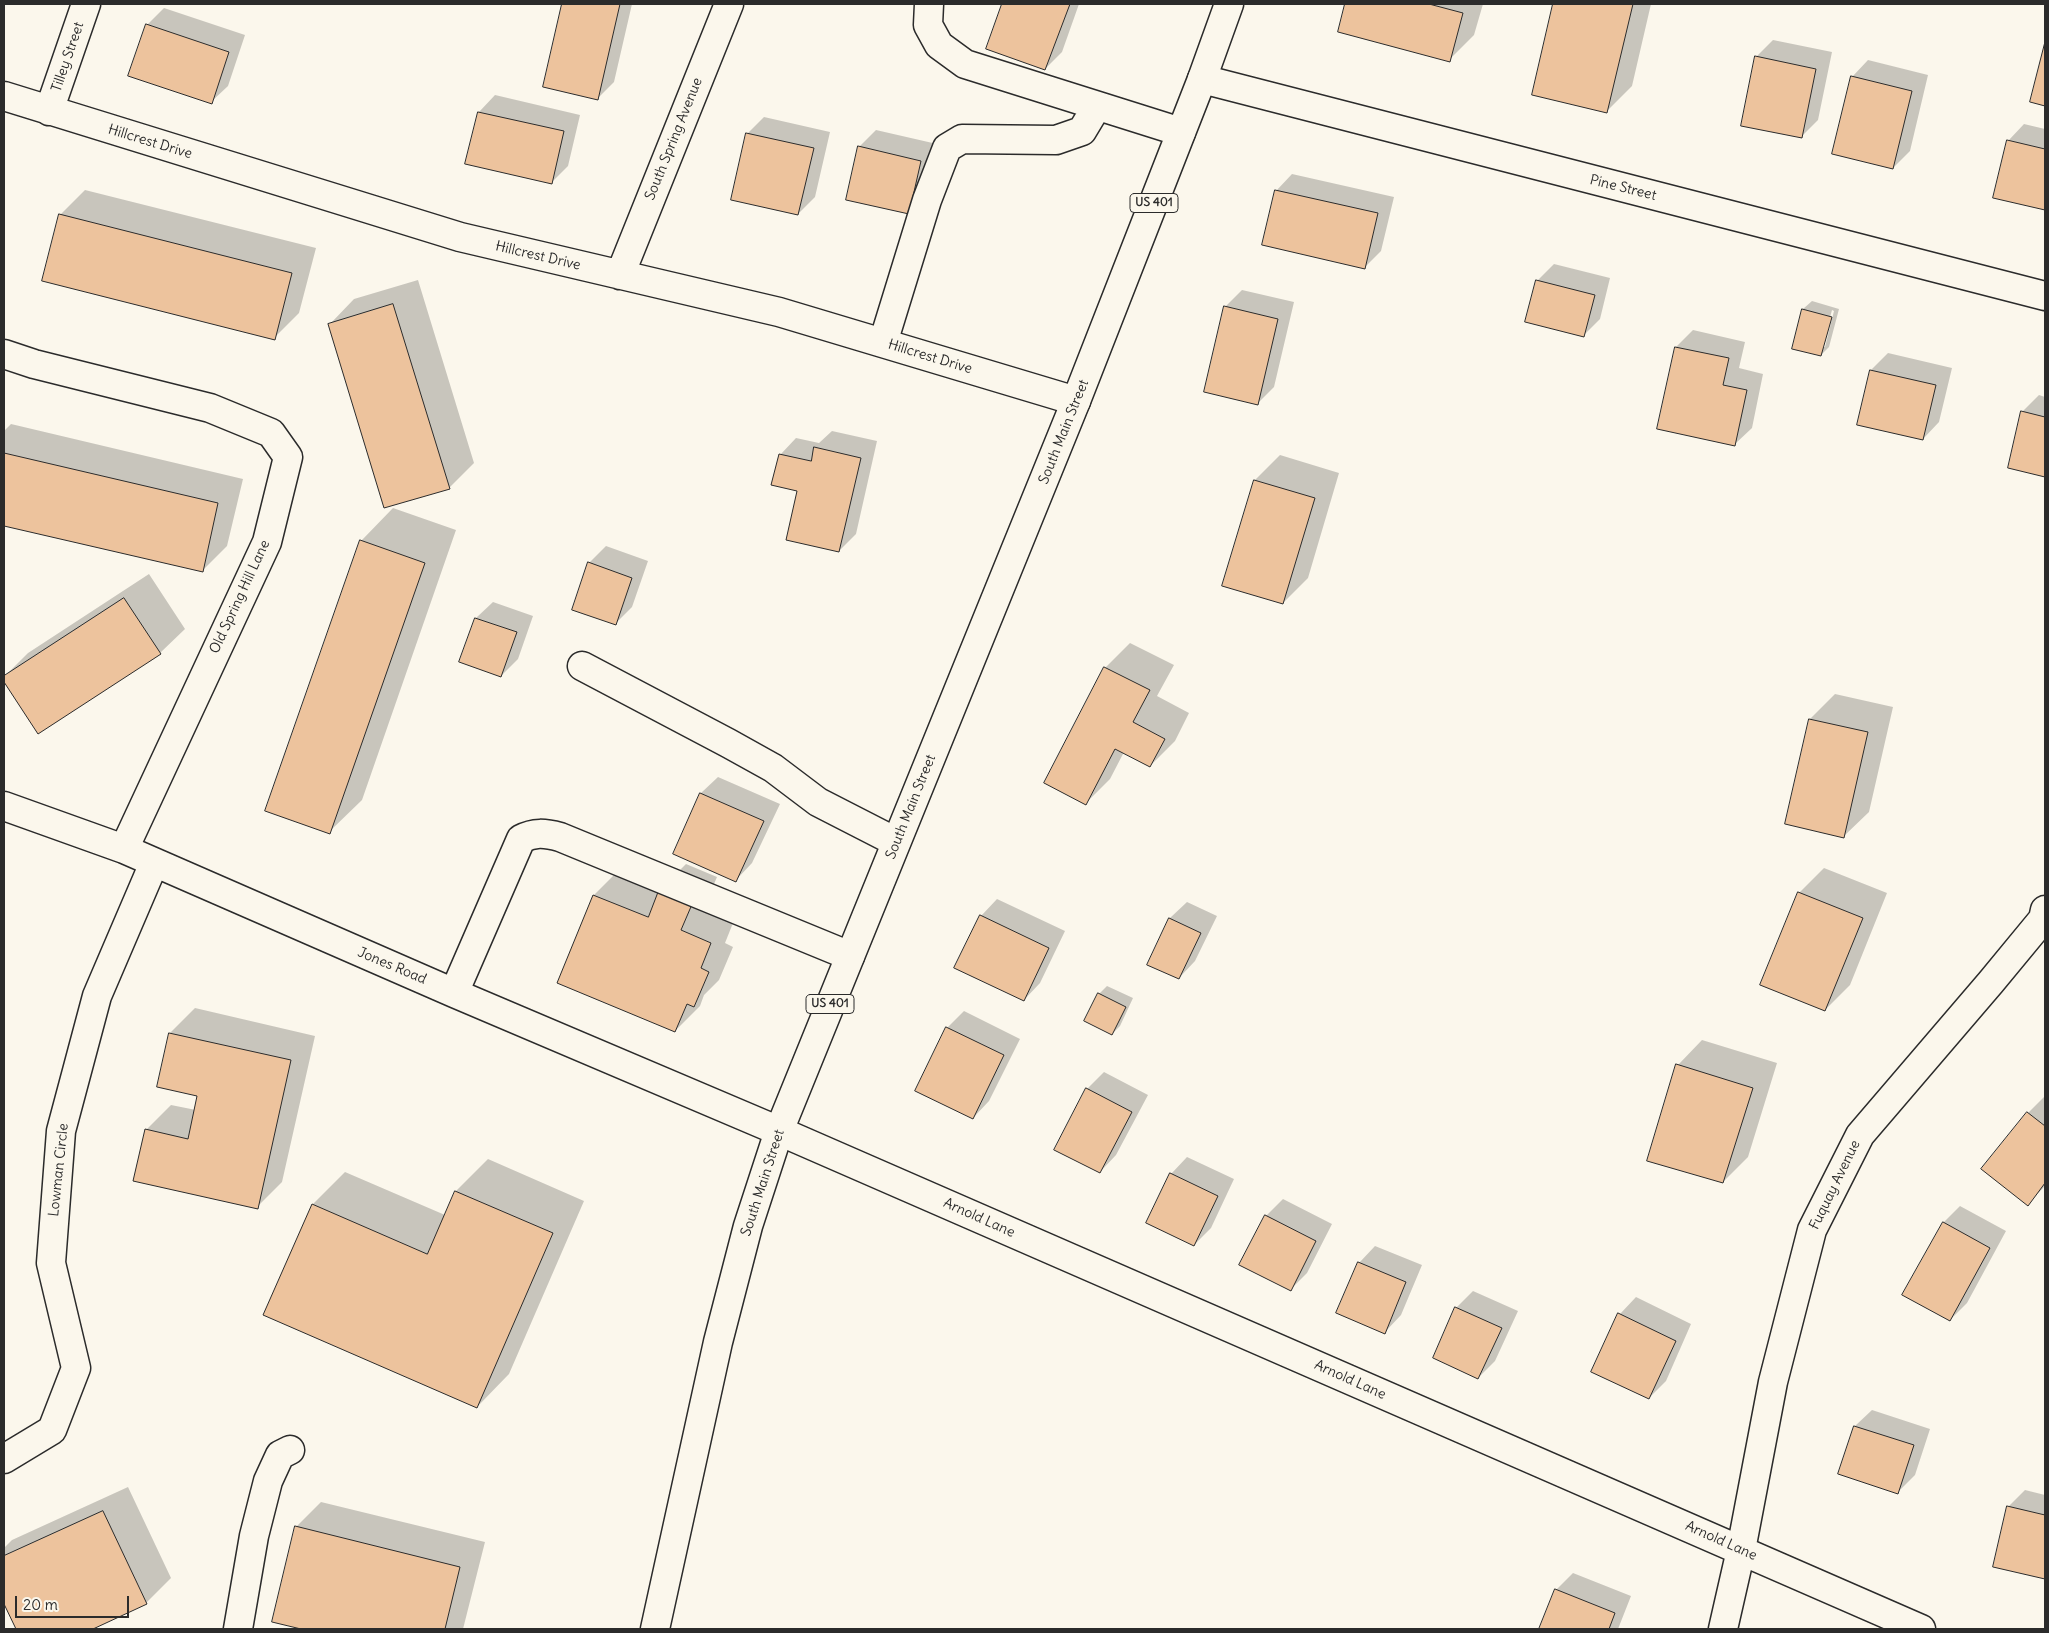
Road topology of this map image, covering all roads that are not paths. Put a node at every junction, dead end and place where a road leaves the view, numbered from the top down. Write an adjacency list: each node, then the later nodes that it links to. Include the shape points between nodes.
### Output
1 (86, 4): 8 (street, Tilley Street)
2 (729, 4): 10 (street, South Spring Avenue)
3 (929, 4): 7 (street, via 928,25 939,44 965,64)
4 (1229, 4): 5 (street, South Main Street / US 401)
5 (1202, 79): 9 (street, South Main Street / US 401); 11 (street, Pine Street)
6 (4, 96): 8 (street, Hillcrest Drive)
7 (1097, 106): 9 (street); 12 (street, via 1082,131 1056,140 962,139 948,148 927,200)
8 (49, 111): 10 (street, Hillcrest Drive, via 460,237)
9 (1181, 132): 14 (street, South Main Street / US 401)
10 (620, 275): 12 (street, Hillcrest Drive, via 779,312)
11 (2045, 296)
12 (884, 343): 14 (street, Hillcrest Drive)
13 (4, 354): 18 (street, Old Spring Hill Lane, via 210,408 271,433 288,457 267,542)
14 (1076, 401): 17 (street, South Main Street / US 401)
15 (582, 666): 17 (street, via 736,747 773,768 818,802)
16 (4, 806): 18 (street, Jones Road)
17 (896, 842): 21 (street, South Main Street / US 401)
18 (124, 849): 19 (street, Jones Road)
19 (154, 863): 22 (street, Jones Road); 25 (street, Lowman Circle, via 97,996 61,1132 52,1263 76,1368 52,1430)
20 (2045, 910): 26 (street, Fuquay Avenue, via 2043,919 1860,1135 1812,1230 1773,1382)
21 (850, 956): 22 (street, via 560,836 530,834 520,839); 23 (street, South Main Street / US 401)
22 (454, 993): 23 (street, Jones Road)
23 (779, 1131): 26 (street, Arnold Lane); 28 (street, South Main Street / US 401, via 748,1226 718,1342)
24 (290, 1450): 27 (street, via 280,1454 268,1481 254,1536)
25 (4, 1459)
26 (1741, 1550): 29 (street, Fuquay Avenue); 30 (street, Arnold Lane)
27 (238, 1629)
28 (655, 1629)
29 (1723, 1629)
30 (1921, 1629)

